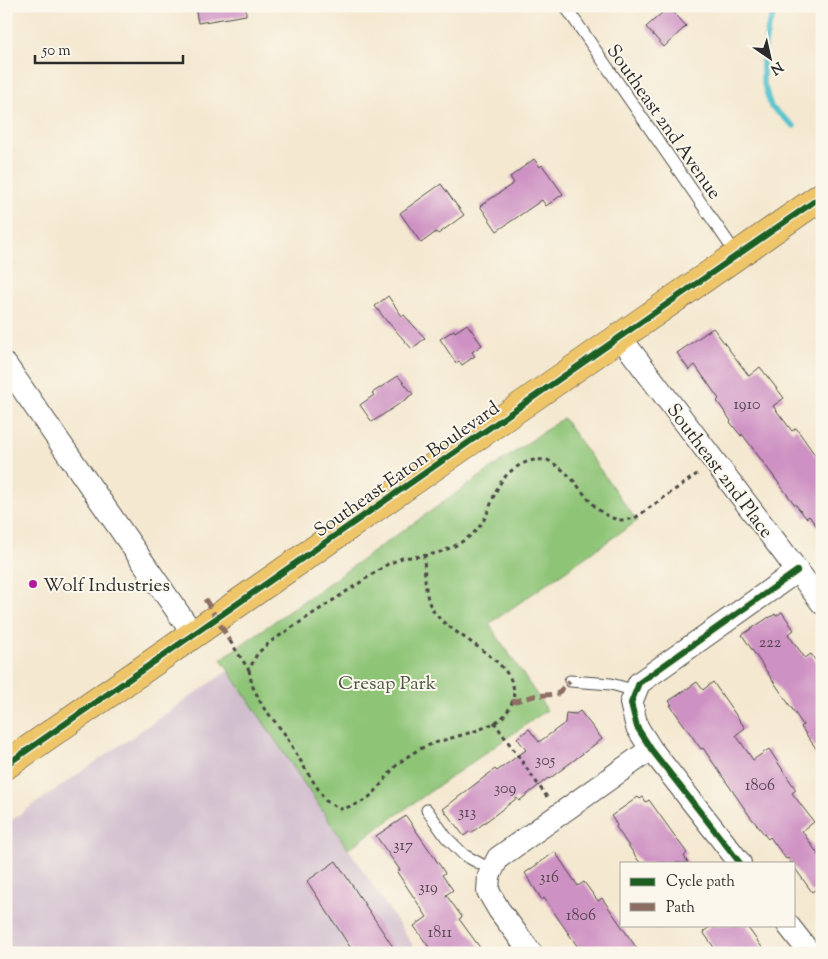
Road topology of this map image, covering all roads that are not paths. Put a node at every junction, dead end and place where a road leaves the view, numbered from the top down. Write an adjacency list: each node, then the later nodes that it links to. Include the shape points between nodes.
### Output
1 (565, 6): 3 (lane, Southeast 2nd Avenue)
2 (822, 196): 3 (main road, Southeast Eaton Boulevard)
3 (737, 255): 4 (main road, Southeast Eaton Boulevard)
4 (620, 337): 6 (street, Southeast 2nd Place); 8 (main road, Southeast Eaton Boulevard)
5 (6, 365): 8 (street)
6 (797, 571): 7 (street, Southeast 2nd Place); 10 (street, via 639,683)
7 (822, 603)
8 (193, 634): 12 (main road, Southeast Eaton Boulevard)
9 (570, 681): 10 (lane, via 611,684)
10 (636, 691): 11 (street, via 631,703 637,727)
11 (651, 749): 14 (street); 15 (street, via 498,858)
12 (6, 765)
13 (427, 810): 15 (lane, via 464,855)
14 (739, 862)
15 (491, 873): 17 (street, via 488,892)
16 (789, 926): 18 (street)
17 (531, 953)
18 (810, 953)

